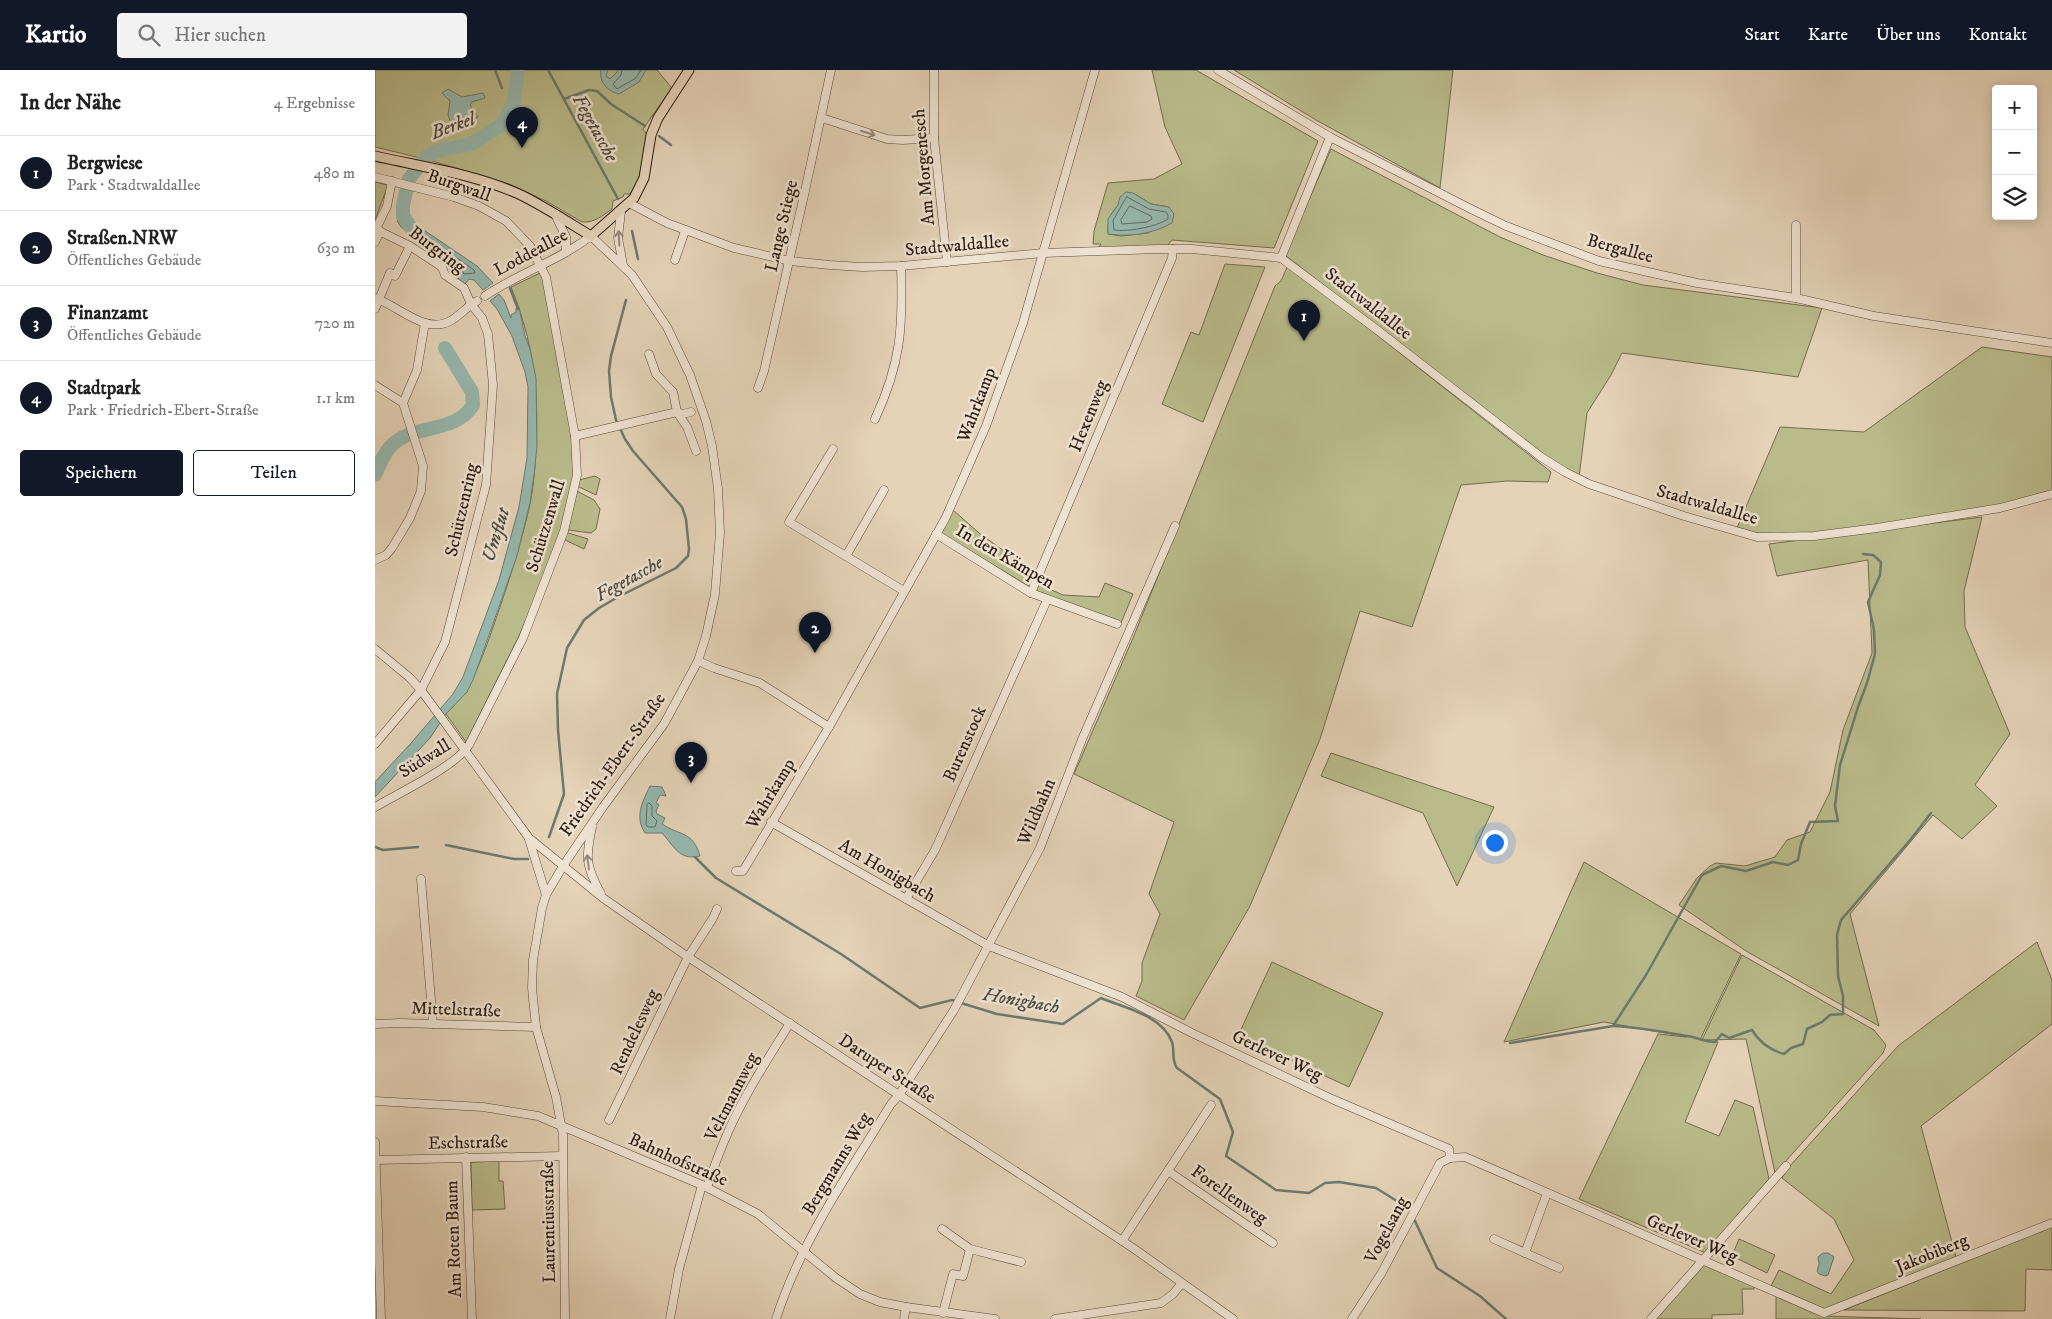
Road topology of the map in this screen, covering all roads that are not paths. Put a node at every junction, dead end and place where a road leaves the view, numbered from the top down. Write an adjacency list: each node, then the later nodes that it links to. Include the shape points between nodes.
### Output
1 (689, 70): 12 (main road, via 658,118 651,135 644,178)
2 (831, 70): 6 (street, Lange Stiege)
3 (934, 70): 8 (street, Am Morgenesch)
4 (1095, 70): 23 (street, Wahrkamp)
5 (1218, 70): 7 (street, Bergallee)
6 (822, 118): 8 (street, one-way to 8, via 887,139); 26 (street, Lange Stiege)
7 (1330, 136): 24 (street); 32 (street, Bergallee, via 1506,226 1599,261 1697,283)
8 (934, 138): 27 (street, Am Morgenesch)
9 (375, 156): 14 (main road, Friedrich-Ebert-Straße, via 496,186)
10 (375, 177): 11 (street, Burgwall)
11 (395, 182): 16 (street); 28 (street, Burgwall, via 453,196 493,213 522,236)
12 (629, 204): 13 (main road); 17 (street, Stadtwaldallee)
13 (621, 211): 18 (main road); 29 (street, one-way to 13, via 618,238)
14 (555, 214): 18 (main road, Friedrich-Ebert-Straße); 22 (street, via 566,237)
15 (1796, 225): 32 (street)
16 (377, 229): 19 (street); 20 (street, Burgring)
17 (685, 231): 25 (street); 26 (street, Stadtwaldallee, via 734,248)
18 (591, 236): 22 (street, Loddeallee); 29 (street, Friedrich-Ebert-Straße)
19 (375, 242)
20 (410, 246): 33 (street, via 395,276 389,273); 34 (street, Burgring, via 441,267)
21 (1173, 249): 23 (street, Stadtwaldallee); 24 (street, Stadtwaldallee); 55 (street, Hexenweg, via 1172,258)
22 (566, 252): 28 (street, Loddeallee)
23 (1043, 254): 27 (street, Stadtwaldallee); 51 (street, Wahrkamp, via 1023,323 986,426)
24 (1281, 258): 49 (street, Stadtwaldallee, via 1565,472 1618,494 1723,528 1757,537 1814,536 1974,513)
25 (675, 260)
26 (790, 261): 30 (street, Stadtwaldallee, via 862,267); 40 (street, Lange Stiege)
27 (947, 262): 30 (street, Stadtwaldallee)
28 (541, 265): 31 (street, Loddeallee); 45 (street, Schützenwall, via 546,276)
29 (623, 265): 59 (street, Friedrich-Ebert-Straße, via 675,343 697,391 712,446 719,489 720,543 715,594)
30 (901, 266): 44 (street, via 899,352)
31 (485, 296)
32 (1796, 298): 37 (street, Bergallee, via 1890,318)
33 (377, 299): 35 (street); 36 (street)
34 (474, 302): 36 (street, via 452,320 437,325); 60 (street, Schützenring, via 482,318 491,353 493,394 486,485 445,642)
35 (375, 309)
36 (425, 324): 41 (street, via 417,370)
37 (2052, 343)
38 (649, 354): 42 (street, via 656,374 673,392)
39 (375, 385): 41 (street)
40 (758, 388)
41 (403, 403): 53 (street, via 423,466 421,491 392,548)
42 (677, 412): 43 (street); 45 (street); 47 (street)
43 (691, 412)
44 (875, 420)
45 (575, 436): 63 (street, Schützenwall, via 577,475 564,531 523,638)
46 (833, 449): 52 (street, via 789,522)
47 (696, 451)
48 (885, 490): 52 (street)
49 (2052, 494)
50 (1175, 526): 75 (street, Wildbahn, via 1083,737 1040,848)
51 (936, 534): 54 (street, Wahrkamp); 55 (street, In den Kämpen)
52 (845, 556): 54 (street)
53 (375, 560)
54 (904, 591): 61 (street, Wahrkamp)
55 (1031, 594): 56 (street, In den Kämpen)
56 (1047, 600): 57 (street, In den Kämpen); 73 (street, Burenstock, via 935,850)
57 (1117, 624)
58 (375, 648): 60 (street, Daruper Straße)
59 (698, 660): 61 (street, via 760,683); 65 (street, Friedrich-Ebert-Straße, via 664,724)
60 (421, 690): 62 (street, Schützenring); 63 (street, Daruper Straße)
61 (829, 727): 66 (street, Wahrkamp)
62 (375, 744)
63 (465, 752): 64 (street, Südwall); 67 (street, Daruper Straße)
64 (375, 806)
65 (593, 822): 68 (street, Friedrich-Ebert-Straße); 72 (street, one-way to 65, via 587,865)
66 (771, 822): 69 (street, Wahrkamp, via 743,871); 73 (street, Am Honigbach)
67 (529, 838): 68 (street, Daruper Straße); 71 (street, Daruper Straße)
68 (563, 866): 71 (street, Friedrich-Ebert-Straße); 72 (street, Daruper Straße)
69 (735, 871)
70 (421, 879): 79 (street)
71 (546, 895): 80 (street, Laurentiusstraße, via 533,960 531,988)
72 (603, 898): 76 (street, Daruper Straße)
73 (906, 899): 75 (street, Am Honigbach)
74 (717, 909): 76 (street)
75 (989, 946): 81 (street, Wildbahn, via 954,1010); 89 (street, Gerlever Weg, via 1137,1004 1192,1034 1449,1150)
76 (688, 957): 77 (street, Daruper Straße); 84 (street, Rendelesweg)
77 (790, 1023): 81 (street, Daruper Straße); 93 (street, Veltmannweg, via 733,1122)
78 (375, 1024): 79 (street, Mittelstraße)
79 (433, 1024): 80 (street, Mittelstraße)
80 (536, 1027): 85 (street, Laurentiusstraße)
81 (899, 1095): 98 (street, Daruper Straße); 101 (street, Bergmanns Weg)
82 (375, 1101): 85 (street, Bahnhofstraße, via 497,1108 538,1116)
83 (1211, 1105): 92 (street, Forellenweg)
84 (609, 1120)
85 (561, 1125): 87 (street, Laurentiusstraße); 93 (street, Bahnhofstraße)
86 (375, 1142): 90 (street)
87 (562, 1156): 88 (street, Eschstraße); 113 (street, Laurentiusstraße)
88 (466, 1157): 90 (street, Eschstraße); 112 (street, Am Roten Baum)
89 (1450, 1158): 94 (street, Gerlever Weg, via 1465,1157); 120 (street, Vogelsang, via 1440,1163 1381,1274)
90 (375, 1160): 111 (street)
91 (1786, 1166): 103 (street)
92 (1168, 1171): 98 (street, Forellenweg); 99 (street, Forellenweg)
93 (705, 1186): 101 (street, Bahnhofstraße, via 758,1214); 114 (street, Veltmannweg, via 679,1269)
94 (1547, 1194): 102 (street); 103 (street, Gerlever Weg)
95 (2052, 1223): 109 (street, Jakobiberg)
96 (942, 1229): 100 (street)
97 (1493, 1240): 102 (street)
98 (1122, 1241): 106 (street, Daruper Straße)
99 (1273, 1243)
100 (970, 1248): 104 (street); 108 (street, via 963,1276 953,1274)
101 (803, 1251): 107 (street, Bahnhofstraße, via 847,1287 880,1302); 115 (street, Bergmanns Weg)
102 (1525, 1253): 105 (street)
103 (1704, 1260): 109 (street, Gerlever Weg); 121 (street)
104 (1021, 1262)
105 (1559, 1268)
106 (1182, 1283): 110 (street, via 1161,1303); 119 (street, Daruper Straße)
107 (907, 1307): 108 (street, Bahnhofstraße); 116 (street)
108 (943, 1313): 117 (street, Bahnhofstraße)
109 (1824, 1313)
110 (1107, 1315): 118 (street)
111 (381, 1319)
112 (472, 1319)
113 (565, 1319)
114 (670, 1319)
115 (776, 1319)
116 (904, 1319)
117 (995, 1319)
118 (1055, 1319)
119 (1233, 1319)
120 (1353, 1319)
121 (1651, 1319)

